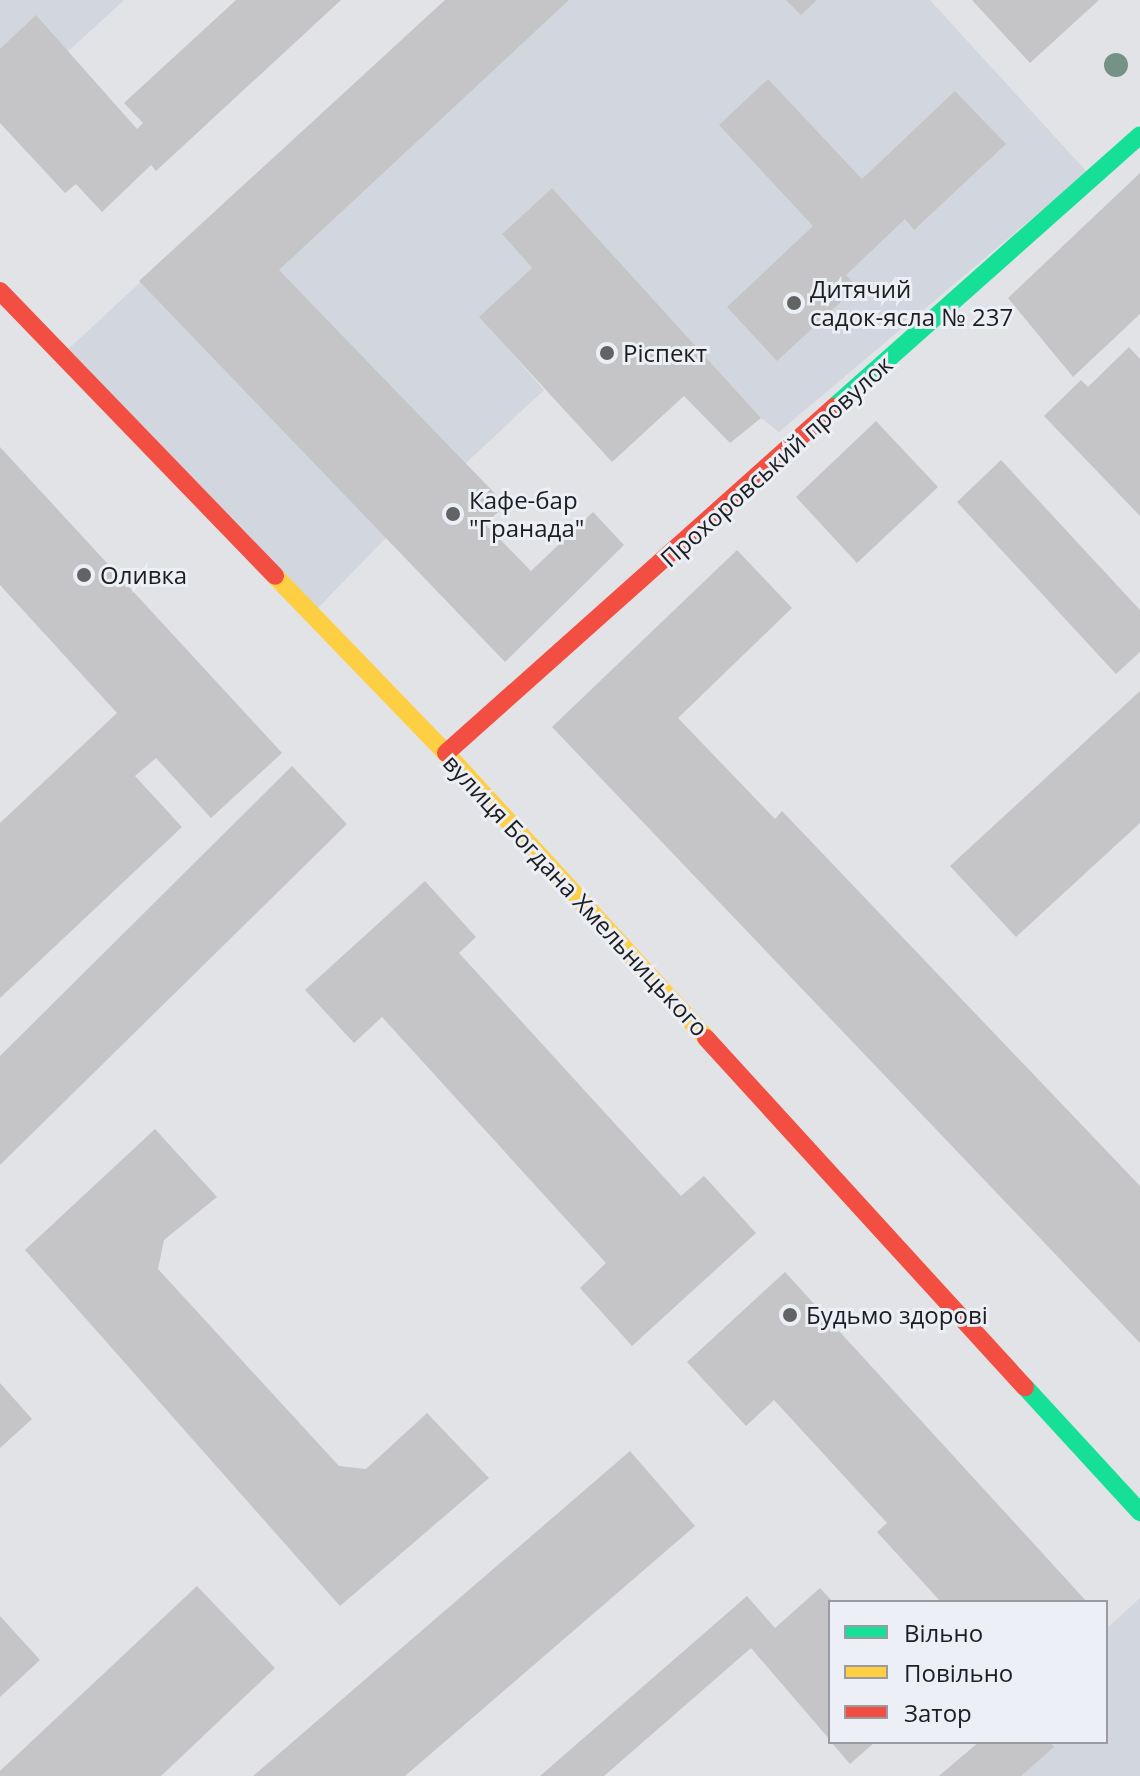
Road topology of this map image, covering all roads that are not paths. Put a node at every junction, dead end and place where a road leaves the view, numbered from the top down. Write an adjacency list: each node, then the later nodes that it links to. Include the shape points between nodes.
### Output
1 (1140, 135): 3 (main road, Прохоровський провулок)
2 (0, 291): 3 (main road, вулиця Богдана Хмельницького)
3 (446, 753): 4 (main road, вулиця Богдана Хмельницького)
4 (1140, 1512)

